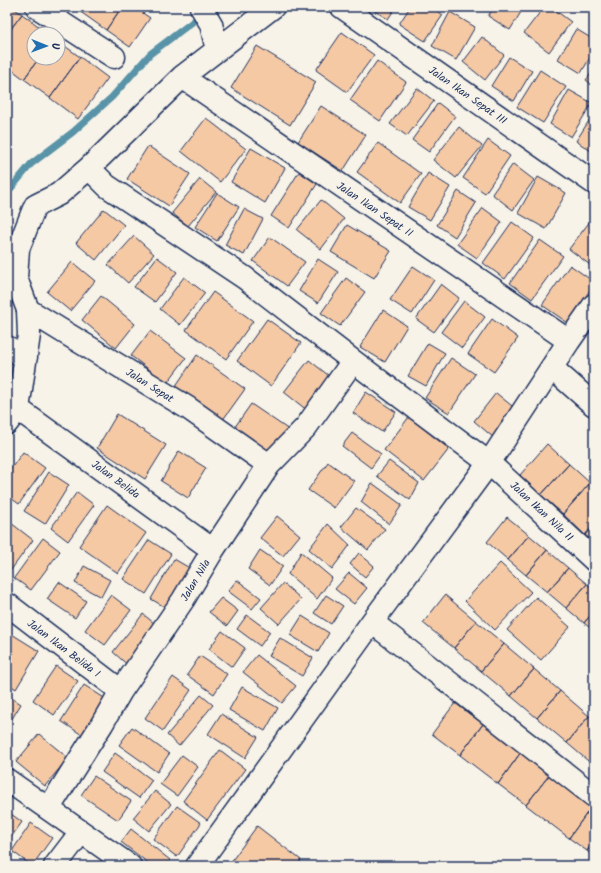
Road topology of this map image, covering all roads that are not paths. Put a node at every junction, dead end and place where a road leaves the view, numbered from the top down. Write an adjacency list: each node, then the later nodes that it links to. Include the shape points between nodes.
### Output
1 (36, 7): 6 (street)
2 (273, 7): 5 (street)
3 (342, 7): 9 (street, Jalan Ikan Sepat III)
4 (206, 15): 5 (street)
5 (218, 50): 7 (street)
6 (114, 57)
7 (182, 77): 8 (street); 12 (street, Jalan Ikan Sepat II)
8 (89, 168): 11 (street, via 59,194 35,206 18,249 16,278); 14 (street, Jalan Ikan Nila II, via 107,186 245,278)
9 (594, 183)
10 (594, 305): 12 (street)
11 (28, 310): 13 (street, via 29,335); 19 (street, Jalan Sepat, via 188,408)
12 (569, 341): 15 (street)
13 (17, 352): 17 (street)
14 (353, 361): 18 (street, Jalan Ikan Nila II); 19 (street, Jalan Nila, via 306,427)
15 (552, 368): 16 (street); 18 (street)
16 (594, 405)
17 (13, 416): 20 (street, Jalan Belida)
18 (489, 463): 21 (street, Jalan Ikan Nila II); 23 (street)
19 (269, 465): 20 (street, Jalan Nila)
20 (213, 550): 24 (street, Jalan Nila, via 183,600)
21 (594, 560)
22 (7, 604): 24 (street, Jalan Ikan Belida I)
23 (372, 622): 26 (street); 31 (street)
24 (121, 692): 27 (street, Jalan Nila)
25 (7, 780): 27 (street)
26 (594, 796)
27 (49, 808): 28 (street)
28 (81, 832): 29 (street); 30 (street)
29 (55, 866)
30 (130, 866)
31 (197, 866)

